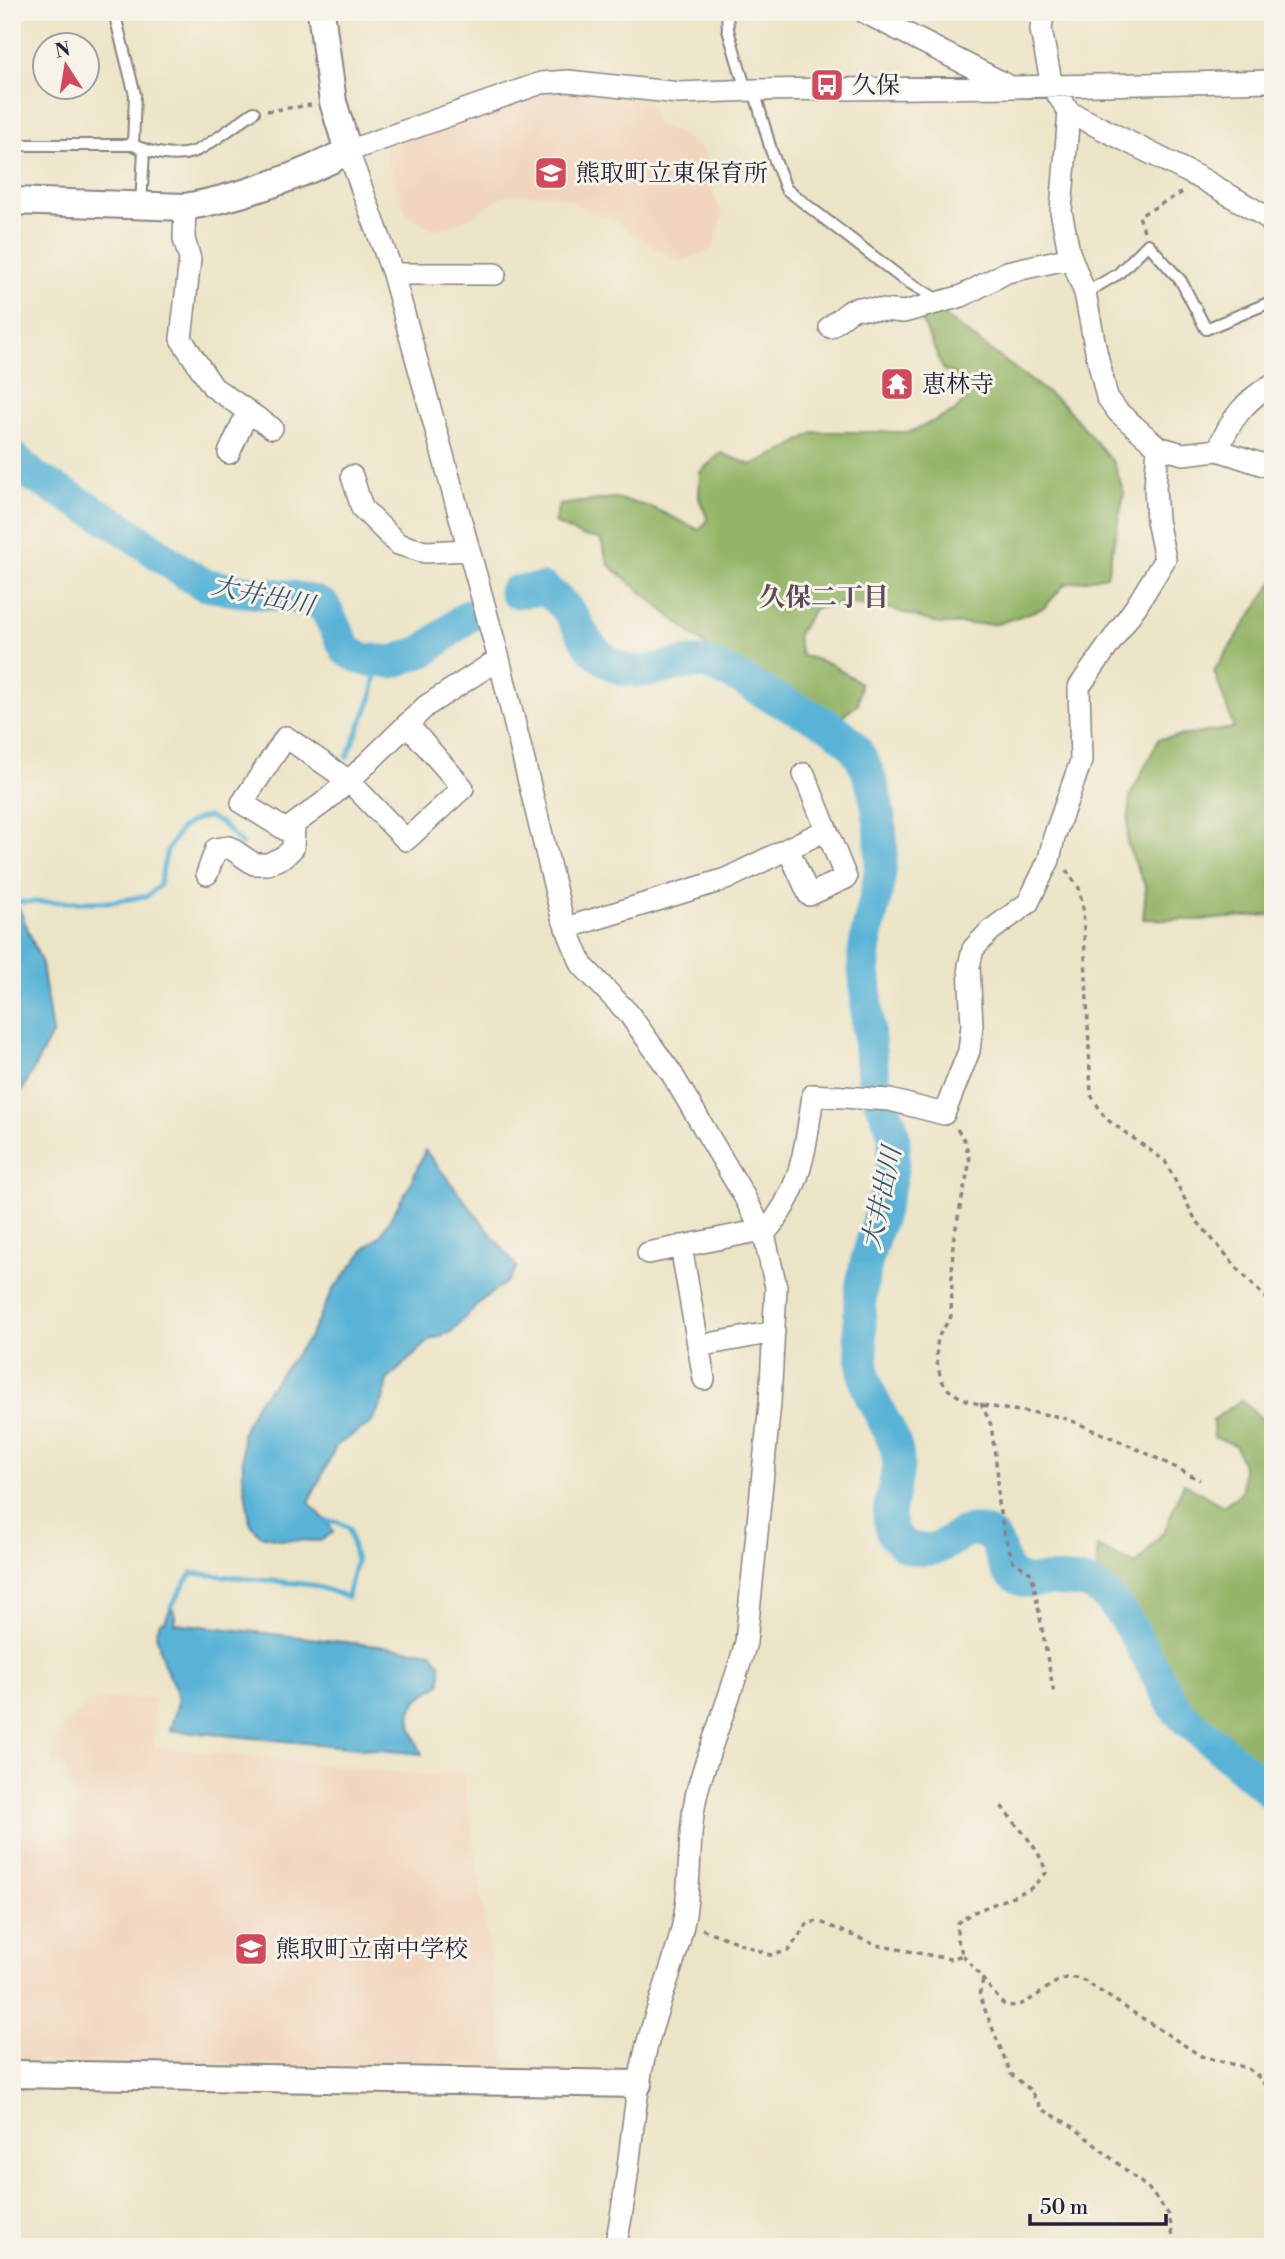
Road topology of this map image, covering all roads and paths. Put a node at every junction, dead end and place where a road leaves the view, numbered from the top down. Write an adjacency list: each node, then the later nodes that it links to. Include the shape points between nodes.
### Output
1 (114, 12): 14 (lane, via 135,95)
2 (321, 12): 10 (street)
3 (727, 12): 9 (lane, via 728,30)
4 (864, 12): 8 (street)
5 (1043, 12): 7 (street, via 1041,30)
6 (1273, 81): 7 (street)
7 (1052, 86): 8 (street); 12 (street)
8 (1012, 87): 9 (street)
9 (750, 90): 16 (street, via 679,93 568,81 541,83); 28 (lane, via 786,189 900,277)
10 (333, 102): 11 (path); 16 (street)
11 (254, 112): 15 (lane, via 195,152 176,155)
12 (1069, 113): 17 (street); 23 (street, via 1061,211)
13 (12, 145): 14 (lane)
14 (133, 145): 15 (lane)
15 (144, 150): 19 (lane)
16 (348, 151): 20 (street, via 263,186); 24 (street)
17 (1204, 180): 21 (street); 22 (path, via 1139,216)
18 (12, 201): 19 (street)
19 (141, 205): 20 (street)
20 (185, 207): 31 (street, via 184,239 190,259 181,340 213,387)
21 (1271, 219)
22 (1148, 244): 26 (lane, via 1118,274); 27 (lane, via 1181,281 1206,329)
23 (1071, 258): 26 (street); 28 (street, via 1007,272)
24 (393, 274): 25 (street); 38 (street)
25 (495, 274)
26 (1085, 293): 33 (street, via 1107,397)
27 (1273, 301)
28 (943, 302): 29 (street, via 904,312 858,308)
29 (830, 327)
30 (1273, 384): 34 (street, via 1240,409)
31 (248, 411): 32 (street); 35 (street)
32 (272, 428)
33 (1158, 447): 34 (street, via 1183,454); 46 (street, via 1155,488 1165,559 1079,687 1081,761)
34 (1218, 450): 36 (street)
35 (229, 453)
36 (1273, 468)
37 (352, 476): 38 (street, via 362,508 398,544 425,552)
38 (469, 550): 39 (street)
39 (499, 659): 40 (street, via 426,706); 48 (street)
40 (407, 724): 42 (street); 42 (street, via 463,788 406,840)
41 (804, 774): 44 (street)
42 (349, 780): 43 (street); 43 (street, via 286,737 242,803 286,830)
43 (294, 824): 47 (street, via 293,848 285,856 254,864 229,847 216,849)
44 (826, 830): 45 (street); 45 (street, via 846,878 809,895)
45 (788, 849): 48 (street, via 726,879)
46 (1049, 860): 49 (street, via 1028,903 973,949 969,1051); 53 (path, via 1066,870 1079,888 1083,907 1091,1095 1105,1118 1165,1161 1195,1219)
47 (207, 874)
48 (566, 928): 50 (street, via 582,965 629,1014 672,1074)
49 (944, 1114): 50 (street, via 890,1100 813,1095 804,1157 793,1191 781,1215); 57 (path, via 965,1141 970,1161 953,1241 951,1316 940,1333 937,1360 948,1389)
50 (763, 1232): 51 (street); 54 (street, via 776,1287)
51 (681, 1246): 52 (street); 55 (street)
52 (649, 1253)
53 (1273, 1306)
54 (774, 1332): 55 (street); 61 (street, via 746,1642 698,1789)
55 (698, 1346): 56 (street)
56 (704, 1378)
57 (981, 1404): 58 (path, via 1064,1418); 59 (path, via 991,1424 1005,1536 1013,1561 1032,1574)
58 (1200, 1480)
59 (1054, 1694)
60 (1000, 1804): 62 (path, via 1033,1842 1046,1873 1030,1889 957,1923)
61 (684, 1922): 62 (path, via 770,1955 788,1951 808,1923 818,1921 876,1945 950,1959); 65 (street)
62 (963, 1955): 63 (path)
63 (983, 1980): 66 (path, via 1011,2008 1063,1979 1086,1982 1201,2056 1247,2068); 68 (path, via 979,1995 1011,2074 1030,2089 1042,2109 1072,2126 1149,2189 1169,2216)
64 (12, 2074): 65 (street)
65 (638, 2084): 67 (street)
66 (1273, 2096)
67 (615, 2247)
68 (1172, 2247)

